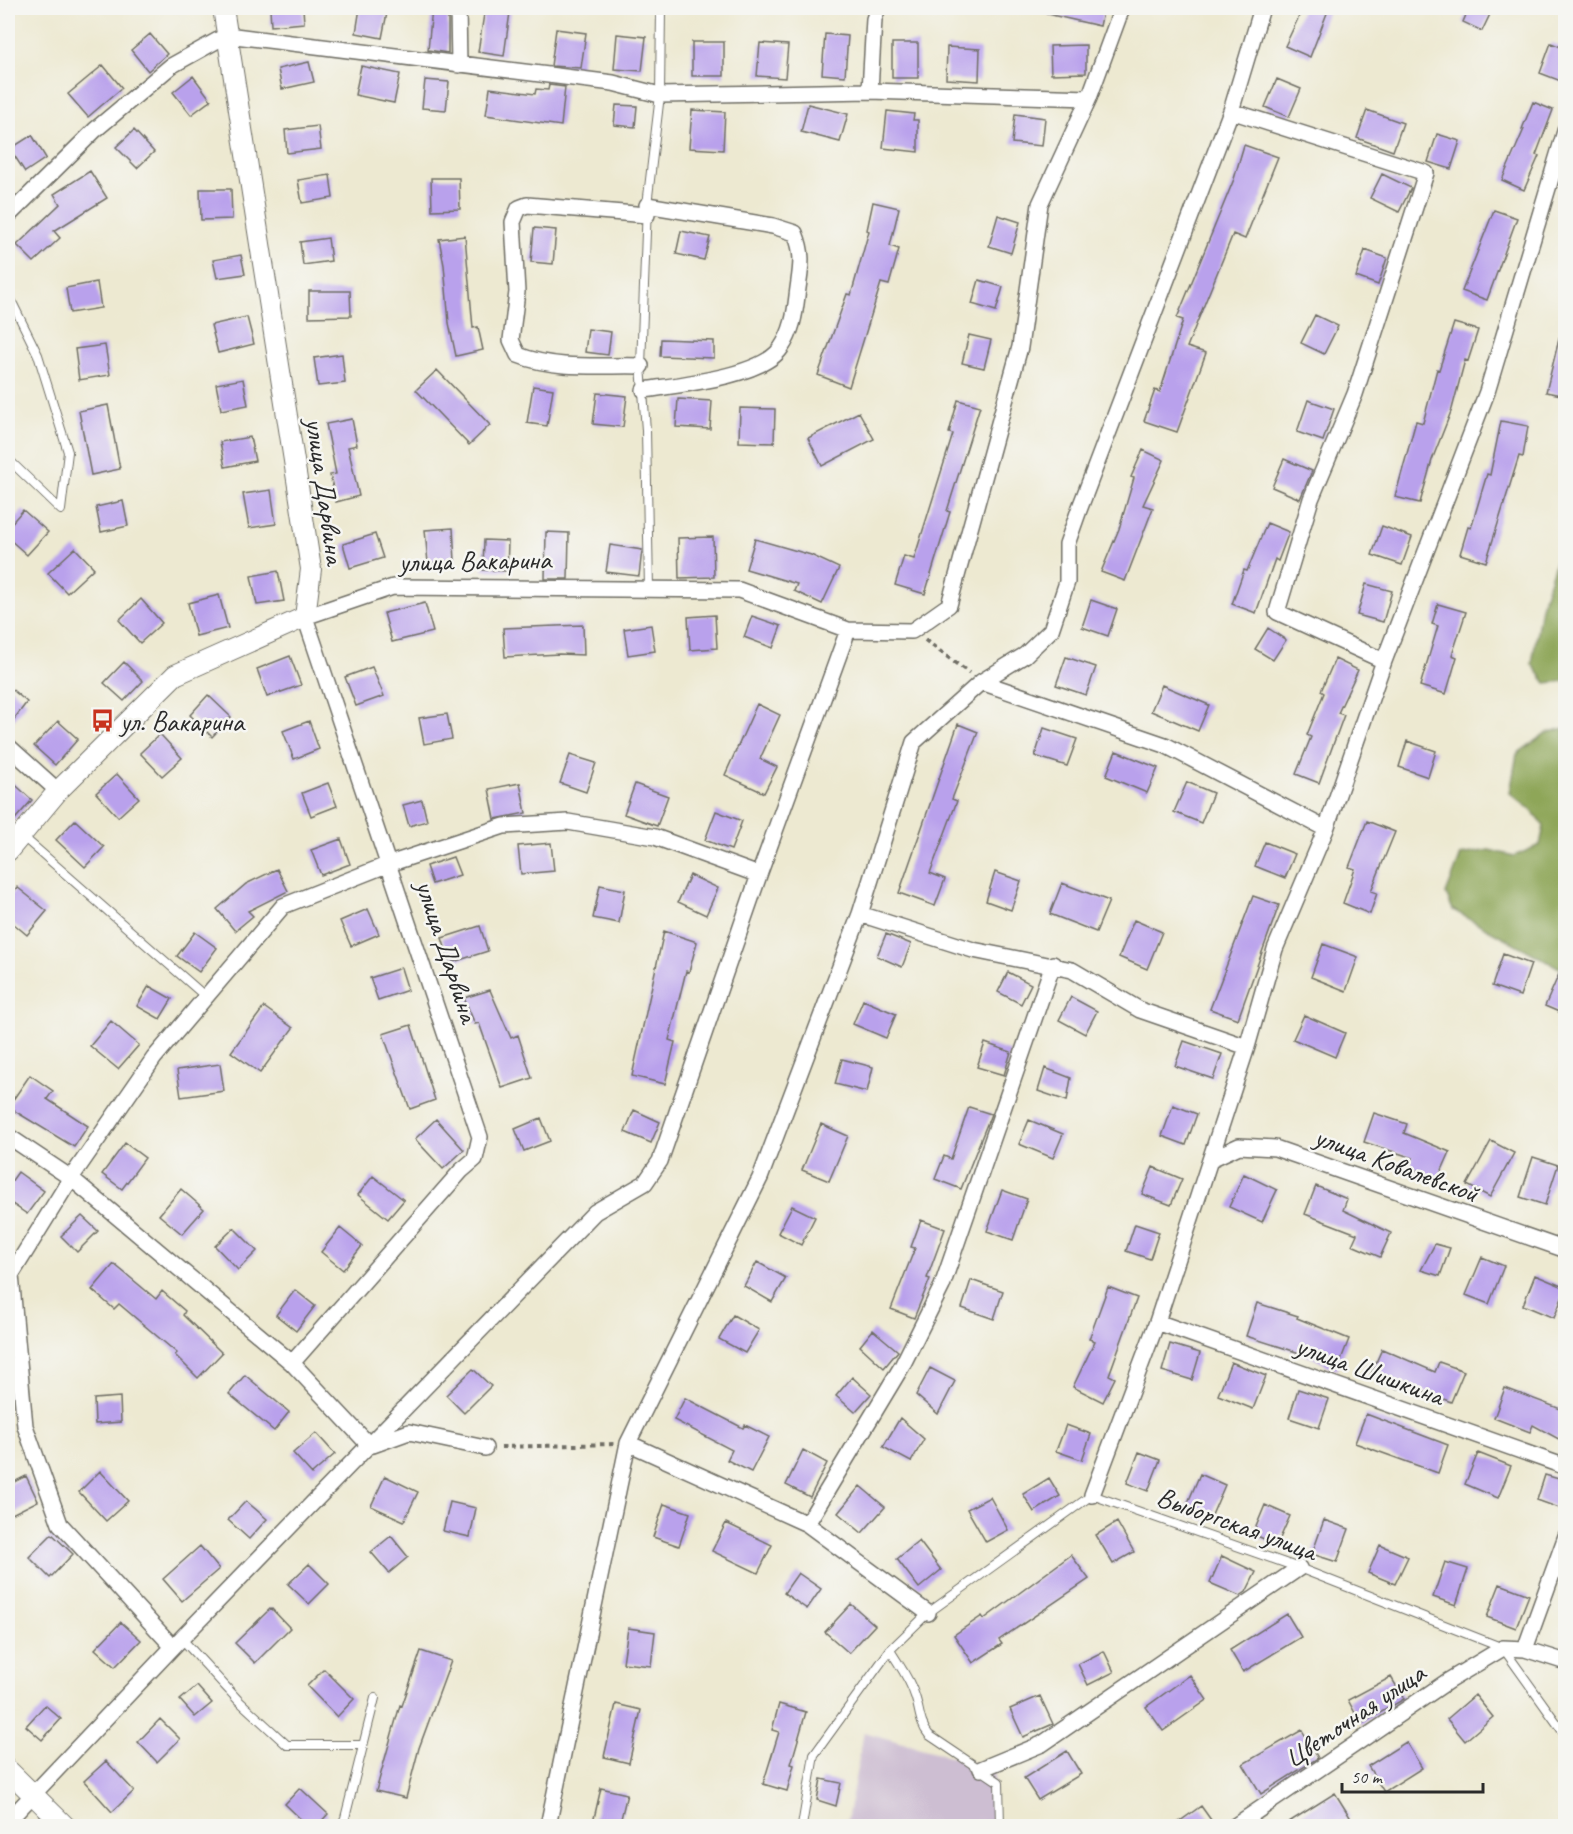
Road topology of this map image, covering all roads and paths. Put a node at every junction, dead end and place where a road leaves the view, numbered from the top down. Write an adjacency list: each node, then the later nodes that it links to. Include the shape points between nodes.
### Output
1 (223, 8): 7 (street, улица Дарвина)
2 (458, 8): 8 (street)
3 (661, 8): 10 (lane)
4 (878, 8): 9 (street)
5 (1122, 8): 11 (street)
6 (1262, 8): 12 (street)
7 (227, 35): 8 (street); 15 (street, via 171,66 95,130); 21 (street, улица Дарвина, via 311,569)
8 (459, 66): 10 (street, via 614,83)
9 (870, 91): 10 (street); 11 (street)
10 (660, 95): 14 (lane)
11 (1089, 98): 23 (street, via 1040,204 1020,347 949,605)
12 (1231, 111): 24 (street, via 1426,173 1355,394 1311,499 1276,612); 25 (street, via 1067,544 1067,582 1051,630 1025,655)
13 (1566, 128): 24 (street, via 1487,392)
14 (647, 210): 17 (lane); 17 (street, via 527,206 519,208 513,222 517,292 511,340 518,355 561,364); 18 (street, via 773,226 795,233 802,251 794,321 781,349 765,363 712,380)
15 (8, 216)
16 (8, 294): 19 (lane, via 38,355 68,452 61,510)
17 (642, 366): 18 (lane)
18 (644, 390): 20 (lane)
19 (8, 459)
20 (649, 591): 21 (street, улица Вакарина, via 522,586 393,587); 22 (street, улица Вакарина, via 739,590)
21 (305, 617): 27 (street, улица Вакарина, via 175,675); 31 (street, улица Дарвина)
22 (848, 630): 23 (street); 32 (street)
23 (912, 630): 25 (path)
24 (1384, 661): 28 (street)
25 (981, 682): 28 (street, via 1165,745); 33 (street, via 914,742)
26 (8, 746): 27 (street)
27 (58, 791): 29 (street, улица Вакарина)
28 (1326, 829): 36 (street, via 1275,949)
29 (20, 834): 30 (street, улица Вакарина); 35 (lane)
30 (8, 851)
31 (389, 864): 32 (street, via 504,826 568,822 654,837); 35 (street, via 284,906); 42 (street, улица Дарвина, via 480,1137 475,1159 460,1171)
32 (759, 875): 44 (street, via 660,1161 645,1183 595,1212)
33 (860, 914): 34 (street, via 973,950); 43 (street, via 760,1178)
34 (1053, 964): 36 (street, via 1072,970 1140,1010); 48 (street, via 942,1286 902,1366)
35 (206, 997): 39 (street, via 154,1058)
36 (1247, 1047): 38 (street)
37 (8, 1136): 39 (street)
38 (1211, 1158): 40 (street, улица Ковалевской, via 1239,1146 1275,1148); 41 (street)
39 (71, 1178): 42 (street); 52 (street, via 11,1275 26,1426 60,1524)
40 (1566, 1250)
41 (1157, 1322): 46 (street, улица Шишкина); 47 (street)
42 (292, 1363): 44 (street)
43 (628, 1443): 45 (path); 48 (street); 66 (street)
44 (370, 1446): 45 (street, via 409,1432); 52 (street)
45 (485, 1448)
46 (1566, 1467)
47 (1092, 1495): 50 (lane, Выборгская улица); 51 (lane)
48 (807, 1524): 51 (street)
49 (1566, 1536): 54 (street)
50 (1299, 1568): 53 (lane, Выборгская улица); 60 (street, via 1042,1744)
51 (928, 1613): 55 (lane)
52 (177, 1642): 59 (lane, via 287,1745); 62 (street)
53 (1503, 1648): 54 (street); 58 (lane); 69 (street, Цветочная улица, via 1448,1681)
54 (1525, 1649): 56 (street)
55 (890, 1650): 60 (lane, via 915,1695 922,1726 929,1735); 67 (lane, via 814,1755)
56 (1566, 1662)
57 (375, 1698): 59 (lane)
58 (1566, 1736)
59 (363, 1744): 65 (lane)
60 (981, 1769): 68 (lane, via 994,1776 1001,1786)
61 (8, 1770): 62 (street)
62 (32, 1797): 63 (street); 64 (street)
63 (8, 1821)
64 (65, 1827)
65 (341, 1827)
66 (548, 1827)
67 (802, 1827)
68 (1000, 1827)
69 (1235, 1827)

